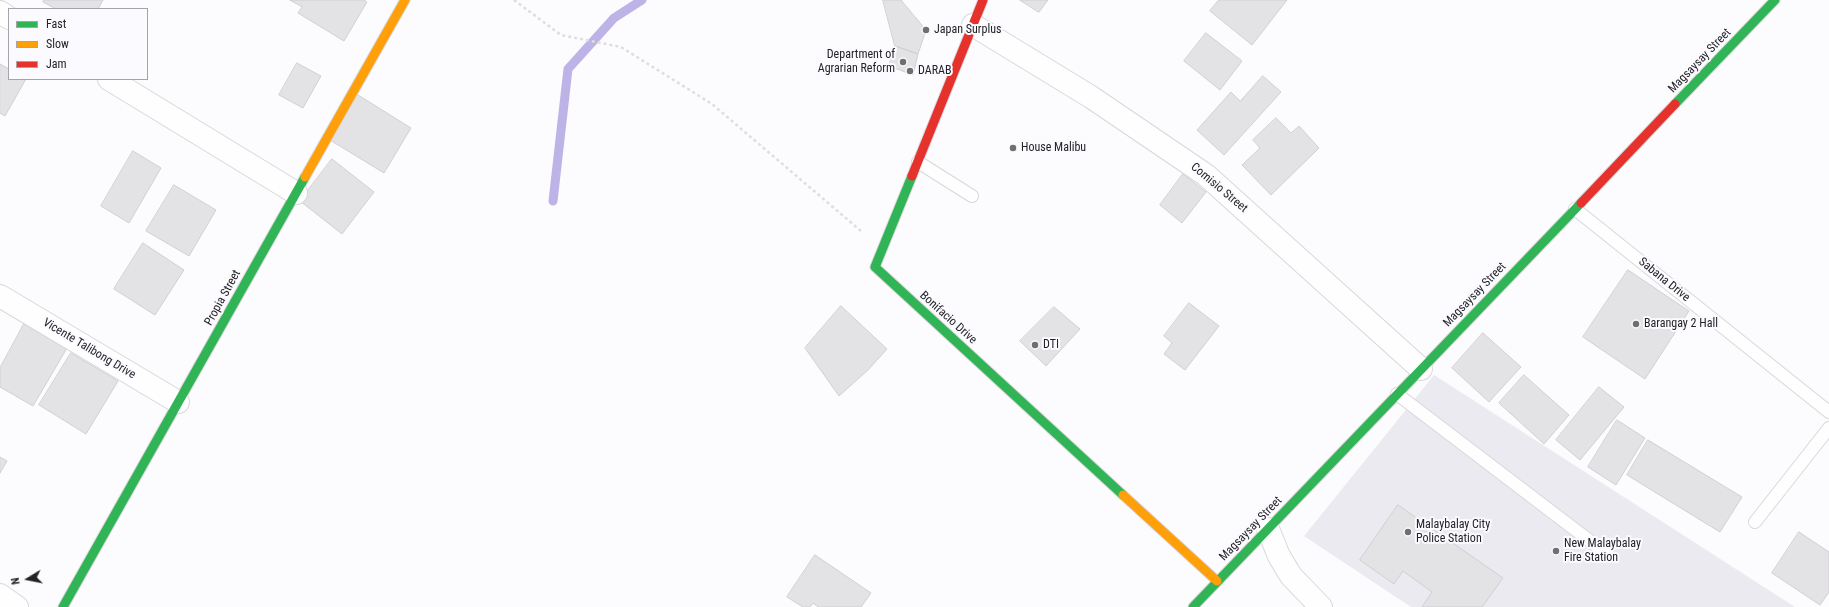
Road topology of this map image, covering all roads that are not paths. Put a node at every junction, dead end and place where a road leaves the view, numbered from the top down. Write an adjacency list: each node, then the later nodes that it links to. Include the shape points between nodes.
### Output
1 (405, 0): 7 (street, Propia Street)
2 (983, 0): 4 (street, Bonifacio Drive)
3 (1775, 0): 9 (street, Magsaysay Street)
4 (972, 25): 6 (street, Bonifacio Drive); 11 (street, Comisio Street, via 1091,97 1206,175)
5 (111, 80): 7 (street)
6 (918, 162): 8 (lane); 19 (street, Bonifacio Drive, via 875,267)
7 (296, 193): 13 (street, Propia Street)
8 (972, 196)
9 (1575, 209): 11 (street, Magsaysay Street); 14 (lane, Sabana Drive)
10 (0, 296): 13 (street, Vicente Talibong Drive)
11 (1421, 369): 12 (street, Magsaysay Street)
12 (1398, 394): 17 (street, Magsaysay Street); 18 (lane)
13 (178, 402): 22 (street, Propia Street)
14 (1829, 412)
15 (1829, 428): 16 (lane)
16 (1755, 522)
17 (1268, 529): 19 (street, Magsaysay Street); 24 (street, via 1291,576)
18 (1608, 554)
19 (1218, 581): 23 (street, Magsaysay Street)
20 (0, 595): 21 (street)
21 (17, 607)
22 (63, 607)
23 (1193, 607)
24 (1321, 607)

